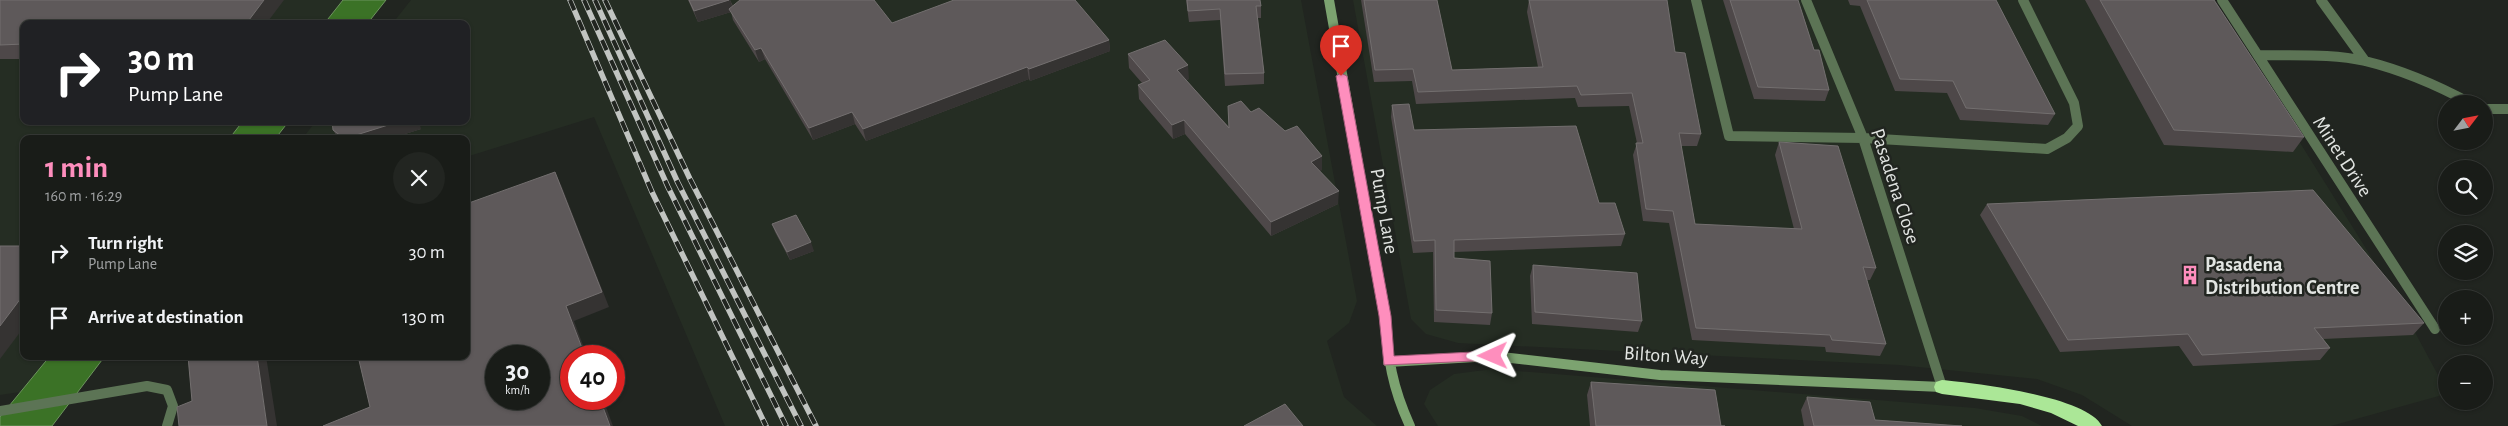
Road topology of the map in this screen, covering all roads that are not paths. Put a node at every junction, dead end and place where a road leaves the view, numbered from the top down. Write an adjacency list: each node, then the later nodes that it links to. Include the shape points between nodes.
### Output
1 (1328, 0): 14 (street, Pump Lane, via 1385,316)
2 (1696, 0): 12 (street, via 1729,136)
3 (1806, 0): 12 (street, Pasadena Close)
4 (2023, 0): 12 (street, via 2074,103 2078,126 2067,138 2047,149)
5 (2222, 0): 7 (street, Minet Drive)
6 (2321, 0): 8 (street)
7 (2258, 55): 8 (street); 13 (street, Minet Drive)
8 (2364, 61): 9 (street, via 2432,83)
9 (2455, 95)
10 (2493, 109): 11 (street)
11 (2508, 109)
12 (1863, 138): 15 (street, Pasadena Close)
13 (2435, 329)
14 (1388, 362): 15 (street, Bilton Way, via 1493,356 1660,374); 18 (street, Pump Lane, via 1399,402)
15 (1942, 387): 19 (highway, via 2024,396 2061,408)
16 (0, 411): 17 (street, via 147,386 167,390 173,406)
17 (167, 426)
18 (1410, 426)
19 (2093, 426)

